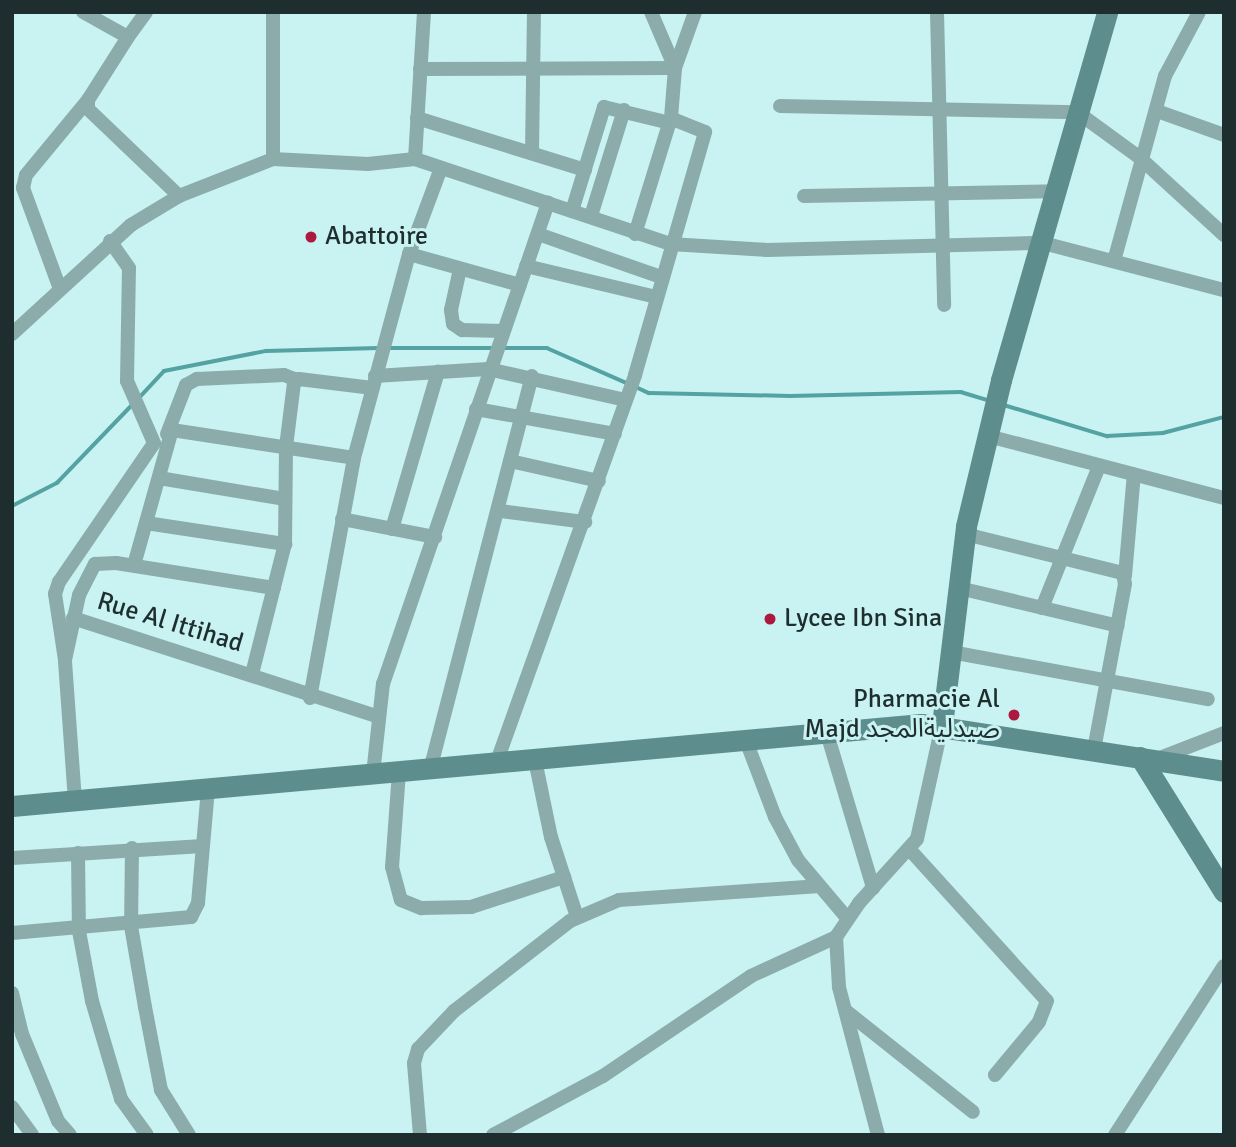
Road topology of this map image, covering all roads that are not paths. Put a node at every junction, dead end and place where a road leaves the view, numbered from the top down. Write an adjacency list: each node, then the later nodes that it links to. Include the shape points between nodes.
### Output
1 (83, 12): 11 (street)
2 (146, 12): 11 (street)
3 (274, 12): 26 (street)
4 (424, 12): 13 (street)
5 (534, 12): 14 (street)
6 (651, 12): 12 (street)
7 (695, 12): 12 (street)
8 (937, 12): 17 (street)
9 (1107, 12): 20 (street)
10 (1199, 12): 19 (street, via 1165,76)
11 (128, 37): 15 (street)
12 (675, 68): 14 (street); 22 (street)
13 (420, 69): 14 (street); 21 (street)
14 (533, 69): 24 (street)
15 (88, 100): 32 (street, via 94,119); 50 (street, via 26,175 23,188)
16 (780, 106): 17 (street)
17 (940, 107): 20 (street); 31 (street)
18 (624, 110): 22 (street); 29 (street, via 604,107); 36 (street)
19 (1157, 111): 23 (street); 25 (street)
20 (1077, 112): 25 (street); 30 (street)
21 (417, 118): 24 (street); 27 (street)
22 (670, 120): 38 (street); 43 (street, via 705,132)
23 (1224, 135)
24 (532, 153): 29 (street)
25 (1140, 158): 39 (street); 45 (street)
26 (274, 159): 27 (street, via 368,164); 32 (street)
27 (415, 159): 28 (street)
28 (441, 168): 34 (street); 44 (street)
29 (585, 170): 35 (street)
30 (1058, 191): 31 (street); 42 (street)
31 (943, 192): 33 (street); 41 (street)
32 (179, 196): 40 (street)
33 (804, 196)
34 (548, 203): 35 (street); 37 (street)
35 (572, 211): 36 (street)
36 (591, 216): 38 (street)
37 (538, 234): 46 (street); 48 (street)
38 (635, 234): 43 (street)
39 (1224, 235)
40 (110, 241): 50 (street); 67 (street, via 129,268 127,381)
41 (942, 242): 42 (street); 43 (street, via 767,250); 53 (street)
42 (1043, 243): 45 (street); 64 (street)
43 (670, 244): 48 (street)
44 (409, 254): 47 (street); 60 (street)
45 (1114, 261): 51 (street)
46 (526, 266): 49 (street); 52 (street)
47 (460, 269): 49 (street); 55 (street, via 451,310 453,324 462,330)
48 (661, 277): 52 (street)
49 (520, 285): 55 (street)
50 (60, 289): 54 (street)
51 (1224, 290)
52 (656, 297): 61 (street)
53 (944, 305)
54 (12, 334)
55 (501, 336): 56 (street)
56 (489, 367): 57 (street); 58 (street); 62 (street)
57 (438, 372): 60 (street); 81 (street)
58 (532, 376): 61 (street); 63 (street)
59 (297, 380): 60 (street); 65 (street, via 284,375 197,379 184,389); 68 (street)
60 (373, 382): 69 (street)
61 (626, 400): 66 (street)
62 (476, 409): 63 (street); 83 (street)
63 (521, 420): 66 (street); 70 (street)
64 (990, 428): 71 (street); 82 (street)
65 (172, 430): 67 (street); 68 (street); 73 (street)
66 (615, 434): 74 (street)
67 (154, 443): 94 (street, via 59,582 55,594)
68 (286, 447): 69 (street); 76 (street)
69 (354, 458): 78 (street)
70 (510, 461): 74 (street); 77 (street)
71 (1098, 466): 72 (street); 85 (street)
72 (1134, 474): 75 (street); 87 (street)
73 (159, 478): 76 (street); 80 (street)
74 (599, 481): 79 (street)
75 (1224, 498)
76 (284, 499): 84 (street)
77 (500, 511): 79 (street); 108 (street)
78 (342, 519): 81 (street); 97 (street)
79 (585, 522): 107 (street)
80 (146, 523): 84 (street); 86 (street)
81 (392, 529): 83 (street)
82 (965, 534): 85 (street); 89 (street)
83 (435, 537): 99 (street, via 383,684)
84 (285, 544): 88 (street)
85 (1064, 558): 87 (street, via 1118,568); 90 (street)
86 (134, 565): 88 (street); 91 (street, via 95,564)
87 (1125, 576): 92 (street)
88 (274, 588): 95 (street)
89 (959, 588): 90 (street); 93 (street)
90 (1042, 608): 92 (street)
91 (73, 618): 94 (street); 95 (street, Rue Al Ittihad)
92 (1118, 626): 96 (street)
93 (951, 652): 96 (street); 100 (street)
94 (65, 660): 113 (street)
95 (252, 674): 97 (street, Rue Al Ittihad)
96 (1108, 682): 98 (street); 104 (street)
97 (310, 698): 99 (street, Rue Al Ittihad)
98 (1208, 699)
99 (377, 716): 111 (street)
100 (943, 726): 101 (street); 104 (street); 117 (street)
101 (826, 730): 103 (street); 122 (street)
102 (1224, 733): 105 (street)
103 (746, 738): 106 (street); 121 (street, via 775,817)
104 (1094, 750): 105 (street)
105 (1148, 758): 109 (street); 123 (street)
106 (535, 760): 107 (street); 120 (street)
107 (497, 761): 108 (street)
108 (430, 770): 110 (street)
109 (1224, 771)
110 (399, 772): 111 (street); 120 (street, via 392,867 401,900 421,908 471,907)
111 (373, 774): 112 (street)
112 (208, 789): 113 (street); 115 (street)
113 (75, 800): 114 (street)
114 (12, 806)
115 (204, 846): 116 (street); 126 (street, via 194,915)
116 (132, 848): 118 (street); 126 (street)
117 (911, 851): 122 (street); 133 (street, via 1047,1001 1040,1022)
118 (78, 853): 119 (street); 127 (street)
119 (12, 858)
120 (564, 877): 124 (street)
121 (817, 887): 124 (street, via 619,900); 125 (street)
122 (873, 888): 125 (street)
123 (1224, 892)
124 (577, 917): 141 (street, via 454,1011 418,1049 414,1063)
125 (847, 918): 129 (street)
126 (131, 926): 127 (street); 140 (street, via 162,1090)
127 (79, 931): 128 (street); 139 (street, via 92,1001 121,1099)
128 (12, 933)
129 (836, 937): 132 (street, via 835,965); 136 (street, via 742,981 603,1076)
130 (1224, 966): 143 (street)
131 (12, 993): 138 (street, via 22,1034 58,1121)
132 (846, 1011): 135 (street); 142 (street)
133 (995, 1075)
134 (12, 1107): 137 (street)
135 (973, 1112)
136 (495, 1134)
137 (33, 1135)
138 (69, 1135)
139 (147, 1135)
140 (189, 1135)
141 (420, 1135)
142 (878, 1135)
143 (1115, 1135)

